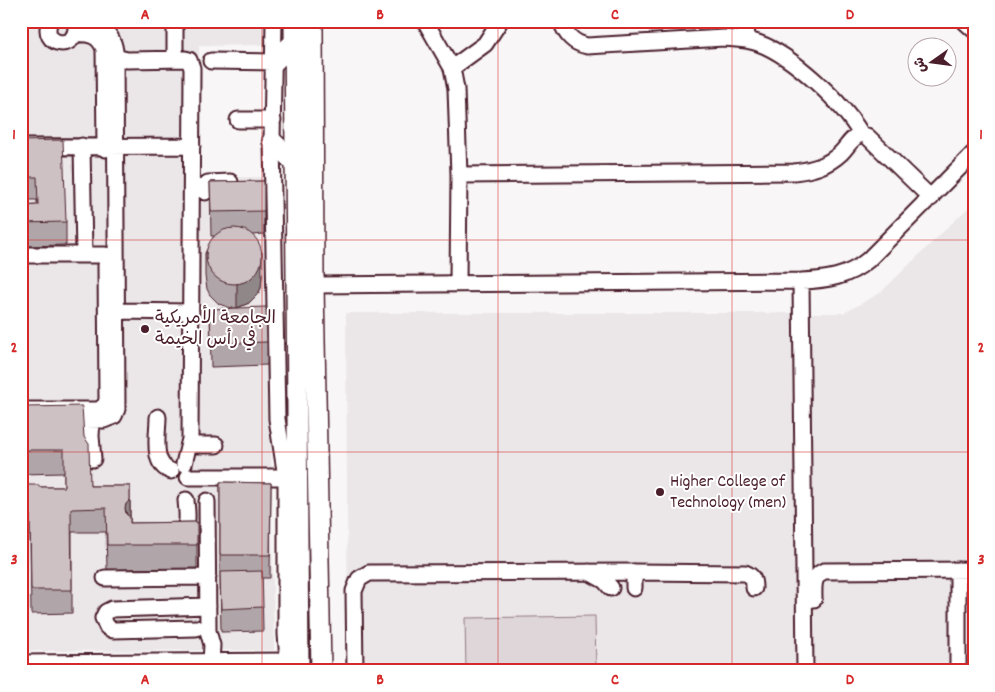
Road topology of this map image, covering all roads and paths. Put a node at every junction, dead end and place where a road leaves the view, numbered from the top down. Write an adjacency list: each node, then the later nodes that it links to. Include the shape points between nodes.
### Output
1 (50, 21): 10 (street, via 49,35 56,42 68,42)
2 (175, 21): 14 (street)
3 (274, 21): 16 (street)
4 (294, 21): 12 (main road)
5 (313, 21): 37 (main road)
6 (425, 21): 17 (street)
7 (500, 21): 17 (street, via 484,44)
8 (561, 21): 11 (street, via 569,36 580,45 587,46 724,38)
9 (748, 21): 11 (street)
10 (75, 27): 13 (street, via 94,25 105,30 112,40); 24 (street, via 99,40 104,49)
11 (745, 40): 20 (street, via 773,50 806,74 834,99)
12 (294, 42): 16 (main road); 27 (main road)
13 (115, 57): 14 (street, via 127,60); 24 (street)
14 (175, 59): 25 (street, via 187,59 192,65)
15 (211, 61): 16 (street)
16 (274, 62): 19 (street)
17 (452, 68): 28 (street, via 456,88)
18 (238, 120): 19 (street)
19 (273, 120): 21 (street)
20 (861, 134): 28 (street, via 828,164 794,172); 31 (street, via 867,136)
21 (272, 141): 27 (main road); 29 (street)
22 (21, 146): 23 (street)
23 (82, 146): 24 (street); 33 (street)
24 (110, 146): 25 (street); 34 (street); 38 (street)
25 (192, 146): 39 (street)
26 (974, 153): 31 (street)
27 (295, 163): 67 (main road)
28 (459, 175): 36 (street)
29 (273, 182): 30 (street, via 208,183); 48 (street, via 277,419)
30 (205, 192)
31 (931, 198): 35 (street, via 860,268 831,279)
32 (21, 255): 33 (street)
33 (84, 255): 34 (street)
34 (106, 255): 41 (street)
35 (801, 281): 36 (street); 70 (street)
36 (458, 283): 37 (street)
37 (314, 286): 68 (main road)
38 (116, 310): 39 (street); 41 (street, via 117,406)
39 (191, 312): 44 (street)
40 (21, 410): 41 (street)
41 (104, 413): 43 (street); 46 (street, via 91,436)
42 (158, 417): 47 (street, via 158,461 163,468)
43 (21, 421)
44 (190, 445): 45 (street); 47 (street)
45 (216, 445)
46 (93, 459)
47 (181, 471): 48 (street)
48 (286, 477): 67 (street, via 286,643)
49 (186, 500): 52 (street)
50 (207, 501): 51 (street)
51 (207, 518): 52 (street); 57 (street)
52 (187, 519): 53 (street, via 181,531)
53 (158, 532)
54 (588, 572): 55 (street); 60 (street); 69 (street, via 375,572 363,575 354,591)
55 (634, 572): 61 (street); 62 (street, via 745,573 754,580)
56 (964, 573): 59 (street); 71 (street, via 829,571 817,574 814,584); 72 (street)
57 (208, 577): 58 (street); 63 (street)
58 (105, 578)
59 (974, 578)
60 (611, 588)
61 (634, 588)
62 (754, 588)
63 (208, 606): 64 (street); 64 (street, via 112,609 103,618 107,627 113,630)
64 (202, 629): 66 (street)
65 (21, 663): 66 (street)
66 (208, 663): 67 (street)
67 (295, 664)
68 (321, 671)
69 (355, 671)
70 (805, 671)
71 (816, 671)
72 (957, 671)

